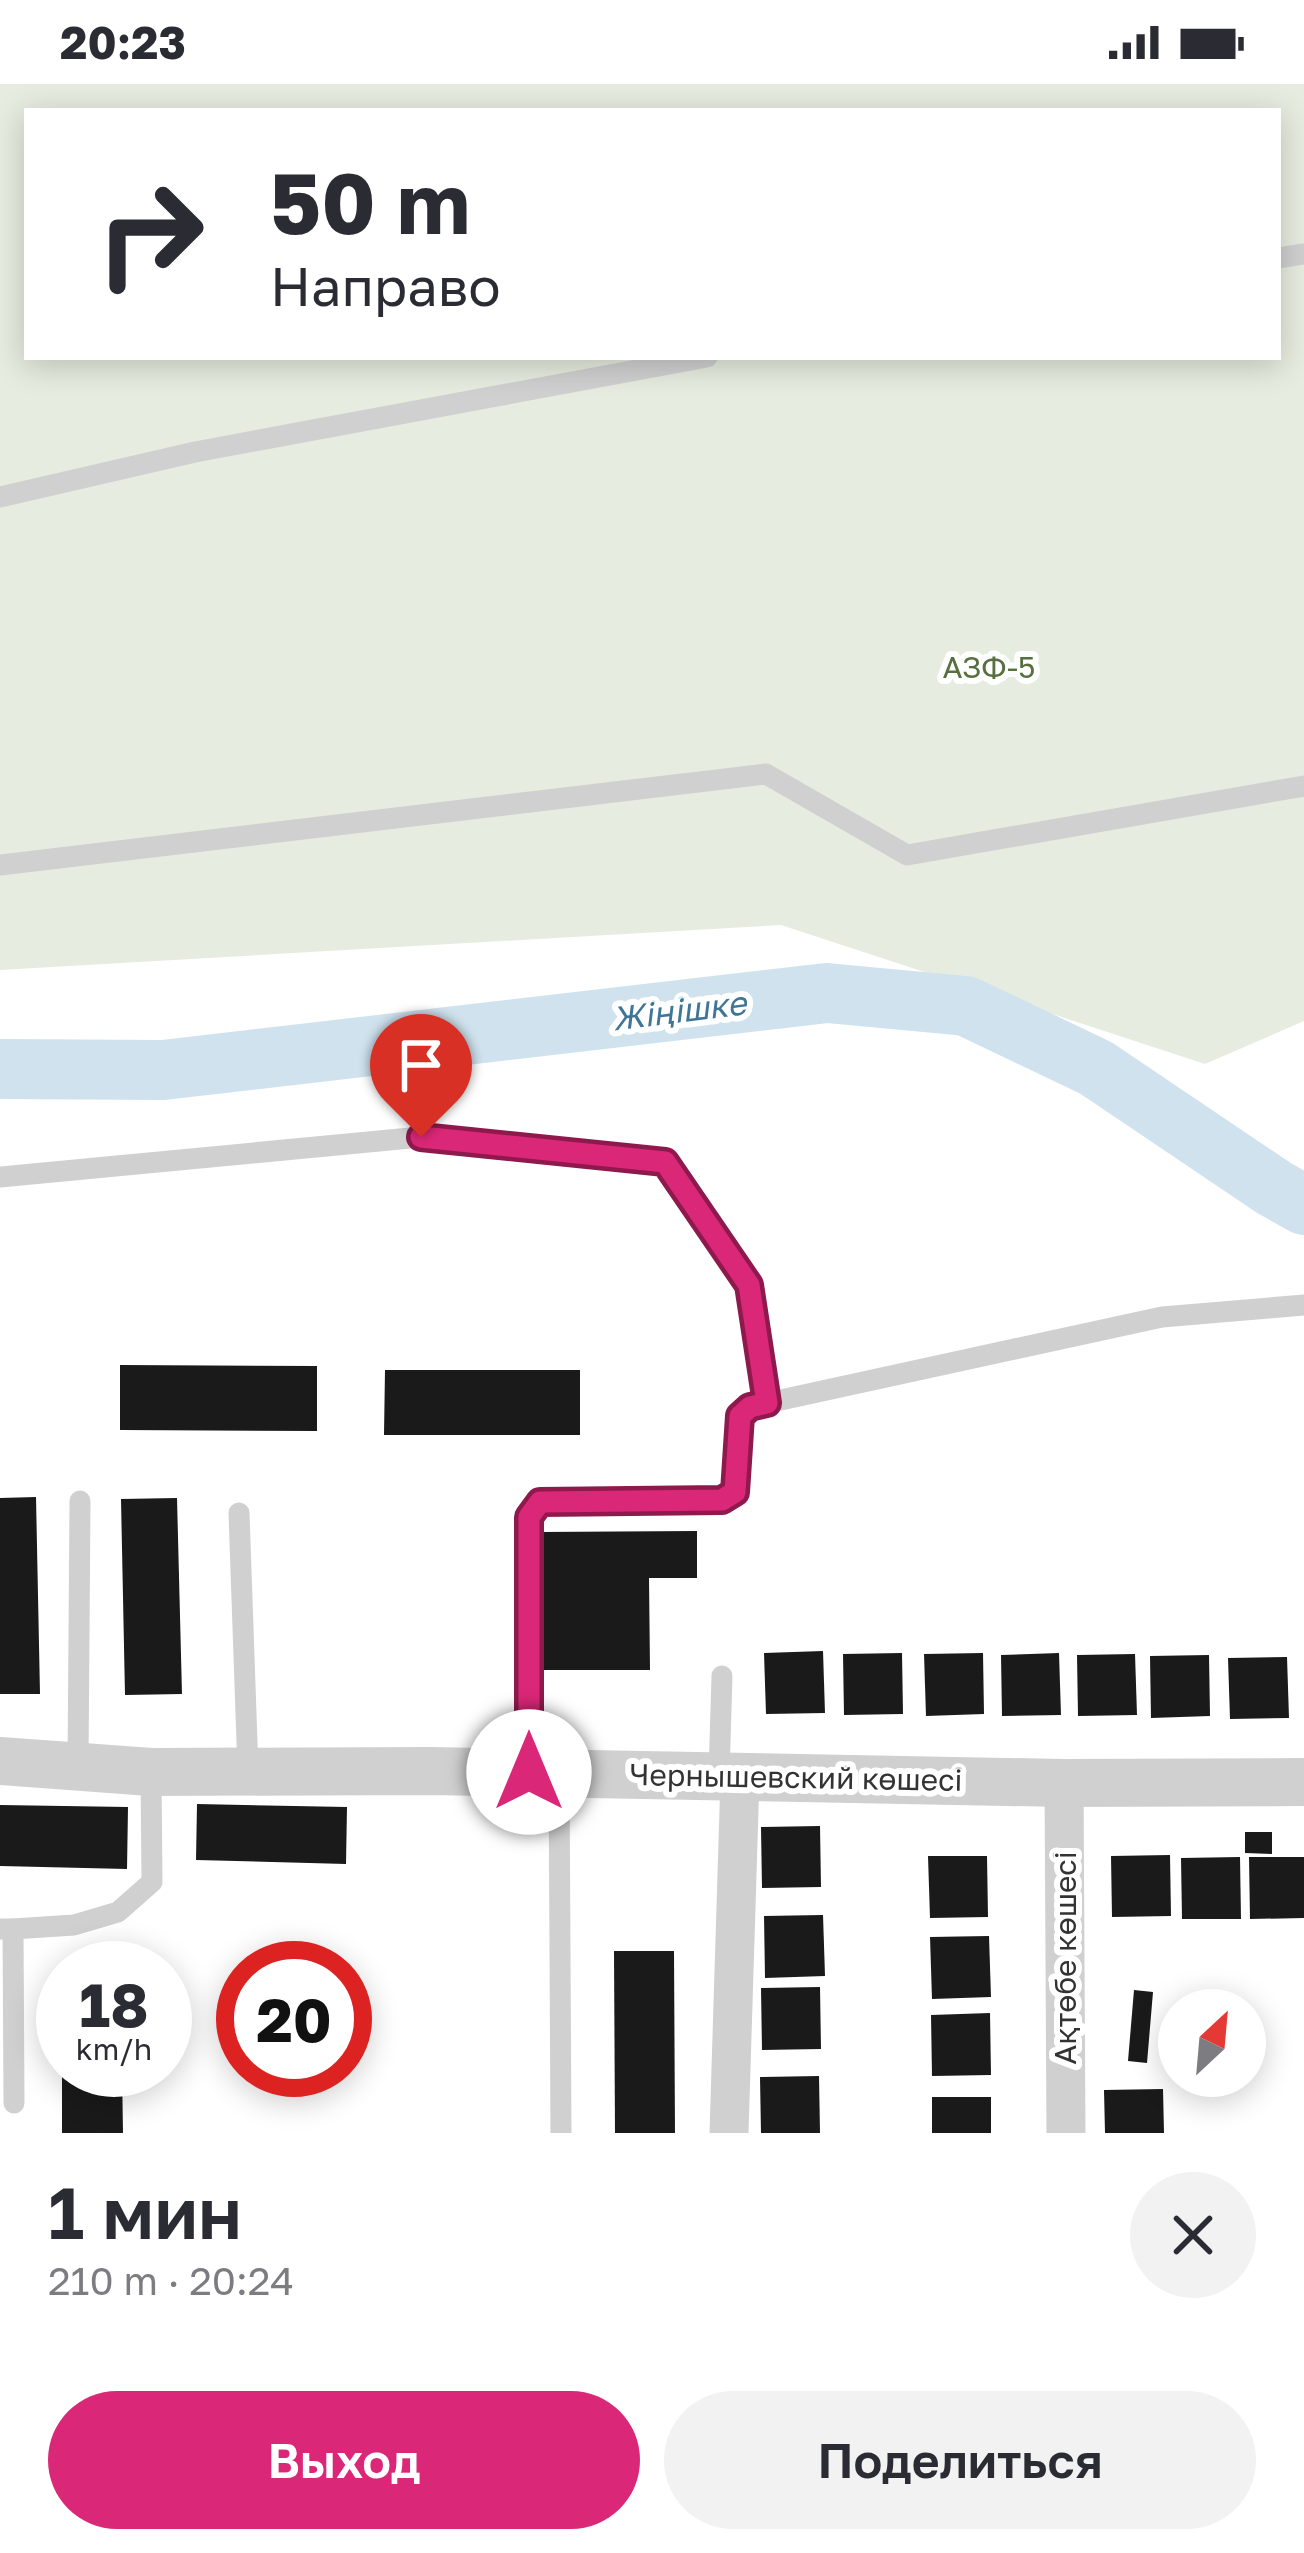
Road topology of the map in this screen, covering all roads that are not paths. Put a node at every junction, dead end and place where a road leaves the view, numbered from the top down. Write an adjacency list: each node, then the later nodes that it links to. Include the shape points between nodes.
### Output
1 (691, 360): 2 (lane, via 195,452)
2 (0, 497)
3 (1304, 786): 4 (lane, via 907,855 766,774)
4 (0, 865)
5 (0, 1177): 7 (lane, via 421,1137 665,1162 749,1285)
6 (1304, 1306): 7 (lane, via 1162,1317)
7 (767, 1403): 15 (lane, via 740,1416 735,1492 722,1500 540,1502 529,1517)
8 (80, 1501): 12 (lane)
9 (239, 1513): 14 (lane)
10 (722, 1676): 16 (lane)
11 (0, 1761): 12 (street, Чернышевский көшесі)
12 (78, 1767): 13 (street, Чернышевский көшесі)
13 (152, 1772): 14 (street, Чернышевский көшесі); 19 (lane, via 152,1882 118,1912 74,1925)
14 (248, 1772): 15 (street, Чернышевский көшесі)
15 (544, 1773): 16 (street, Чернышевский көшесі); 21 (lane)
16 (730, 1777): 18 (street, Чернышевский көшесі); 22 (street)
17 (1304, 1782): 18 (street, Чернышевский көшесі)
18 (1064, 1783): 23 (street, Ақтөбе көшесі)
19 (7, 1929): 20 (lane)
20 (14, 2103)
21 (562, 2133)
22 (729, 2133)
23 (1066, 2133)

